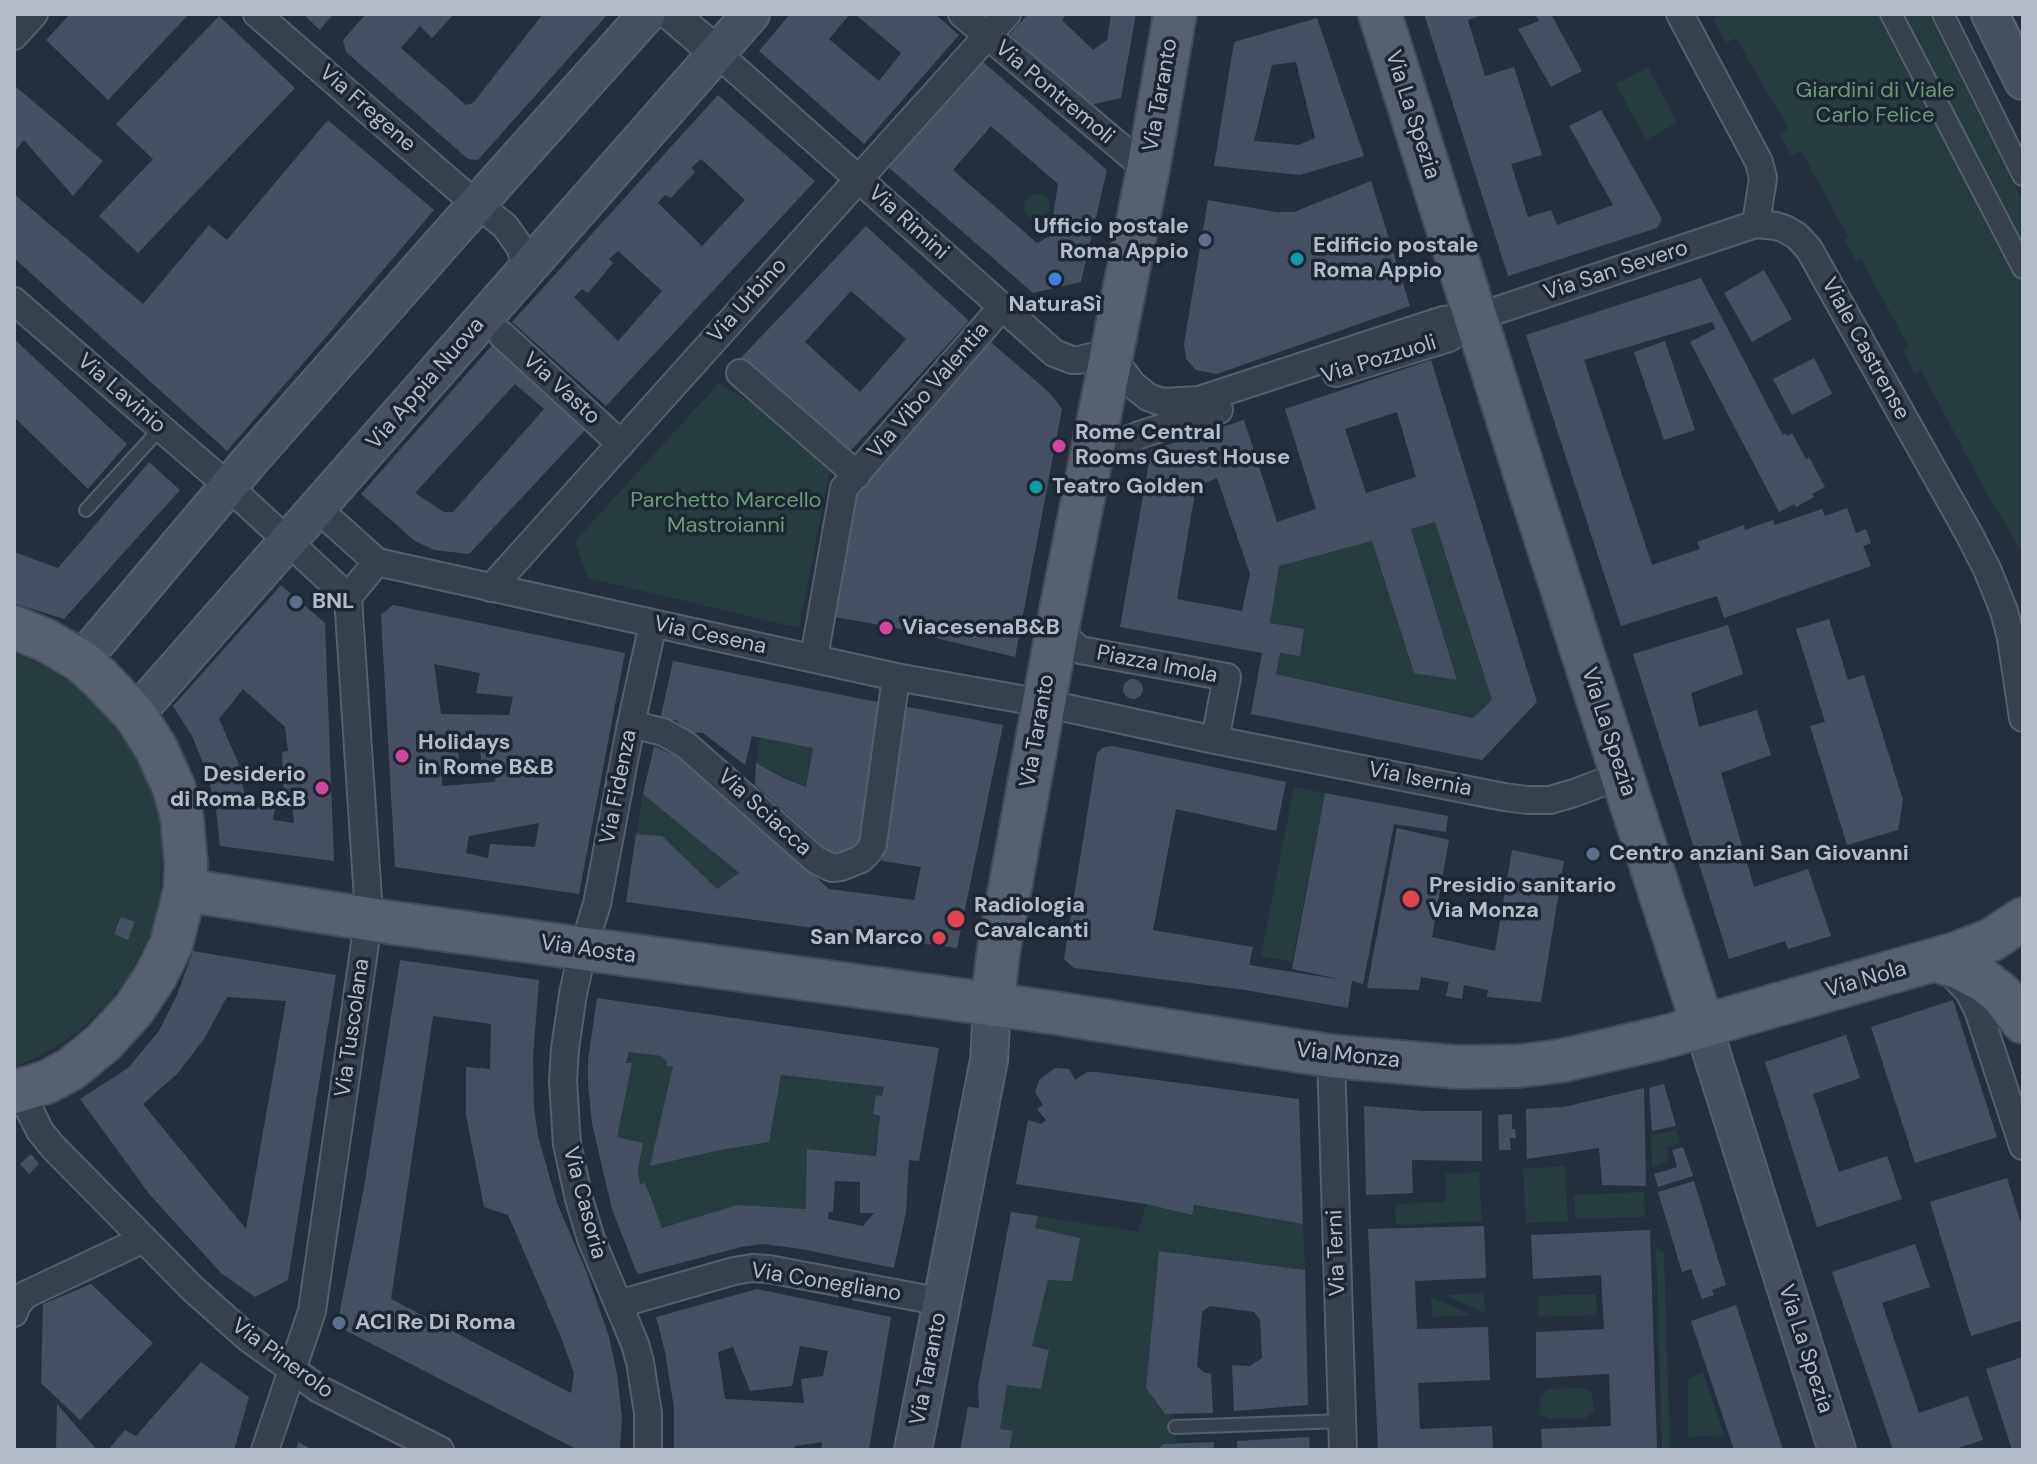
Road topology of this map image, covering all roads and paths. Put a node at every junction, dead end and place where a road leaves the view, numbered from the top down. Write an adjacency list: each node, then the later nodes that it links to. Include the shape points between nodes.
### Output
1 (34, 14): 14 (street)
2 (257, 14): 21 (street, Via Fregene)
3 (647, 14): 21 (main road)
4 (671, 14): 16 (street)
5 (751, 14): 16 (main road, Via Appia Nuova)
6 (962, 14): 15 (street, Via Pontremoli)
7 (1007, 14): 15 (street, Via Urbino)
8 (1175, 14): 18 (main road, Via Taranto)
9 (1380, 14): 27 (main road, Via La Spezia)
10 (1680, 14): 22 (street, via 1759,162 1763,185)
11 (1891, 14): 23 (street)
12 (1943, 14): 19 (street)
13 (1990, 14): 17 (main road)
14 (14, 36)
15 (987, 36): 18 (street, Via Pontremoli); 20 (street, Via Urbino)
16 (717, 53): 20 (street, Via Rimini); 24 (main road, Via Appia Nuova)
17 (2023, 81)
18 (1148, 170): 29 (main road, Via Taranto)
19 (2023, 175)
20 (857, 179): 26 (street, Via Rimini); 32 (street, Via Urbino)
21 (477, 203): 24 (street, Via Fregene, via 516,240); 35 (main road)
22 (1756, 224): 27 (street, Via San Severo); 50 (street, Viale Castrense, via 1785,229 1809,249 1969,534 2008,625)
23 (2023, 268)
24 (527, 269): 36 (main road, Via Appia Nuova)
25 (14, 301): 31 (street, Via Lavinio)
26 (1002, 307): 29 (street, Via Rimini, via 1063,357 1079,360); 34 (street, Via Vibo Valentia)
27 (1477, 317): 29 (street, Via Pozzuoli, via 1443,320 1192,401 1148,397 1125,376); 33 (street, Via Pozzuoli, via 1449,338 1142,434 1108,450); 53 (main road, Via La Spezia)
28 (502, 335): 32 (street, Via Vasto)
29 (1112, 352): 33 (main road, Via Taranto)
30 (740, 373): 34 (street, Via Vibo Valentia)
31 (160, 429): 35 (street, Via Lavinio); 37 (lane)
32 (621, 444): 40 (street, Via Urbino)
33 (1088, 473): 42 (main road, Via Taranto)
34 (857, 475): 45 (street, Via Vibo Valentia, via 844,488)
35 (228, 486): 38 (street, Via Lavinio); 46 (main road)
36 (317, 508): 38 (main road, Via Appia Nuova); 39 (street)
37 (86, 510)
38 (286, 541): 41 (street, Via Lavinio); 49 (main road, Via Appia Nuova)
39 (377, 562): 40 (street, Via Cesena); 41 (street)
40 (491, 588): 43 (street, Via Cesena)
41 (348, 597): 55 (street, Via Tuscolana)
42 (1059, 620): 48 (main road, Via Taranto); 52 (street, Piazza Imola, via 1065,637 1080,650 1227,677)
43 (653, 624): 45 (street, Via Cesena); 51 (street, Via Fidenza)
44 (14, 627): 46 (main road)
45 (814, 657): 47 (street, Via Cesena)
46 (81, 661): 49 (main road)
47 (896, 677): 48 (street, Via Cesena); 51 (street, Via Sciacca, via 873,844 861,859 841,867 816,860 686,745)
48 (1043, 703): 52 (street); 59 (main road, Via Taranto)
49 (135, 715): 54 (main road, via 179,801)
50 (2023, 718)
51 (631, 724): 57 (street, Via Fidenza, via 597,904)
52 (1215, 740): 53 (street, Via Isernia, via 1527,800 1563,797)
53 (1622, 775): 61 (main road, Via La Spezia)
54 (185, 890): 55 (main road, Via Aosta); 63 (main road, via 169,950 134,1009 82,1061 47,1082)
55 (368, 919): 57 (main road, Via Aosta); 69 (street, Via Tuscolana, via 312,1311)
56 (2023, 919): 58 (main road, Via Nola, via 1982,944)
57 (583, 949): 59 (main road, Via Aosta); 67 (street, Via Casoria, via 565,1049 564,1122 585,1221)
58 (1934, 960): 60 (main road, via 1983,980); 61 (main road, Via Nola); 64 (street, via 1969,992)
59 (992, 1005): 62 (main road, Via Monza); 66 (main road, Via Taranto, via 989,1060)
60 (2023, 1022)
61 (1703, 1026): 62 (main road, Via Monza, via 1519,1066 1458,1067); 77 (main road, Via La Spezia)
62 (1331, 1056): 70 (street, Via Terni)
63 (17, 1091): 65 (street, Via Pinerolo, via 46,1138)
64 (2023, 1146)
65 (144, 1239): 68 (street, via 29,1292); 69 (street, Via Pinerolo, via 207,1303)
66 (942, 1302): 67 (street, Via Conegliano, via 752,1268); 75 (main road, Via Taranto)
67 (619, 1304): 74 (street, Via Casoria, via 644,1380)
68 (14, 1313)
69 (292, 1371): 72 (street, Via Tuscolana); 73 (street, Via Pinerolo)
70 (1343, 1421): 71 (lane); 76 (street, Via Terni)
71 (1175, 1427)
72 (265, 1450)
73 (440, 1450)
74 (648, 1450)
75 (913, 1450)
76 (1343, 1450)
77 (1837, 1450)

